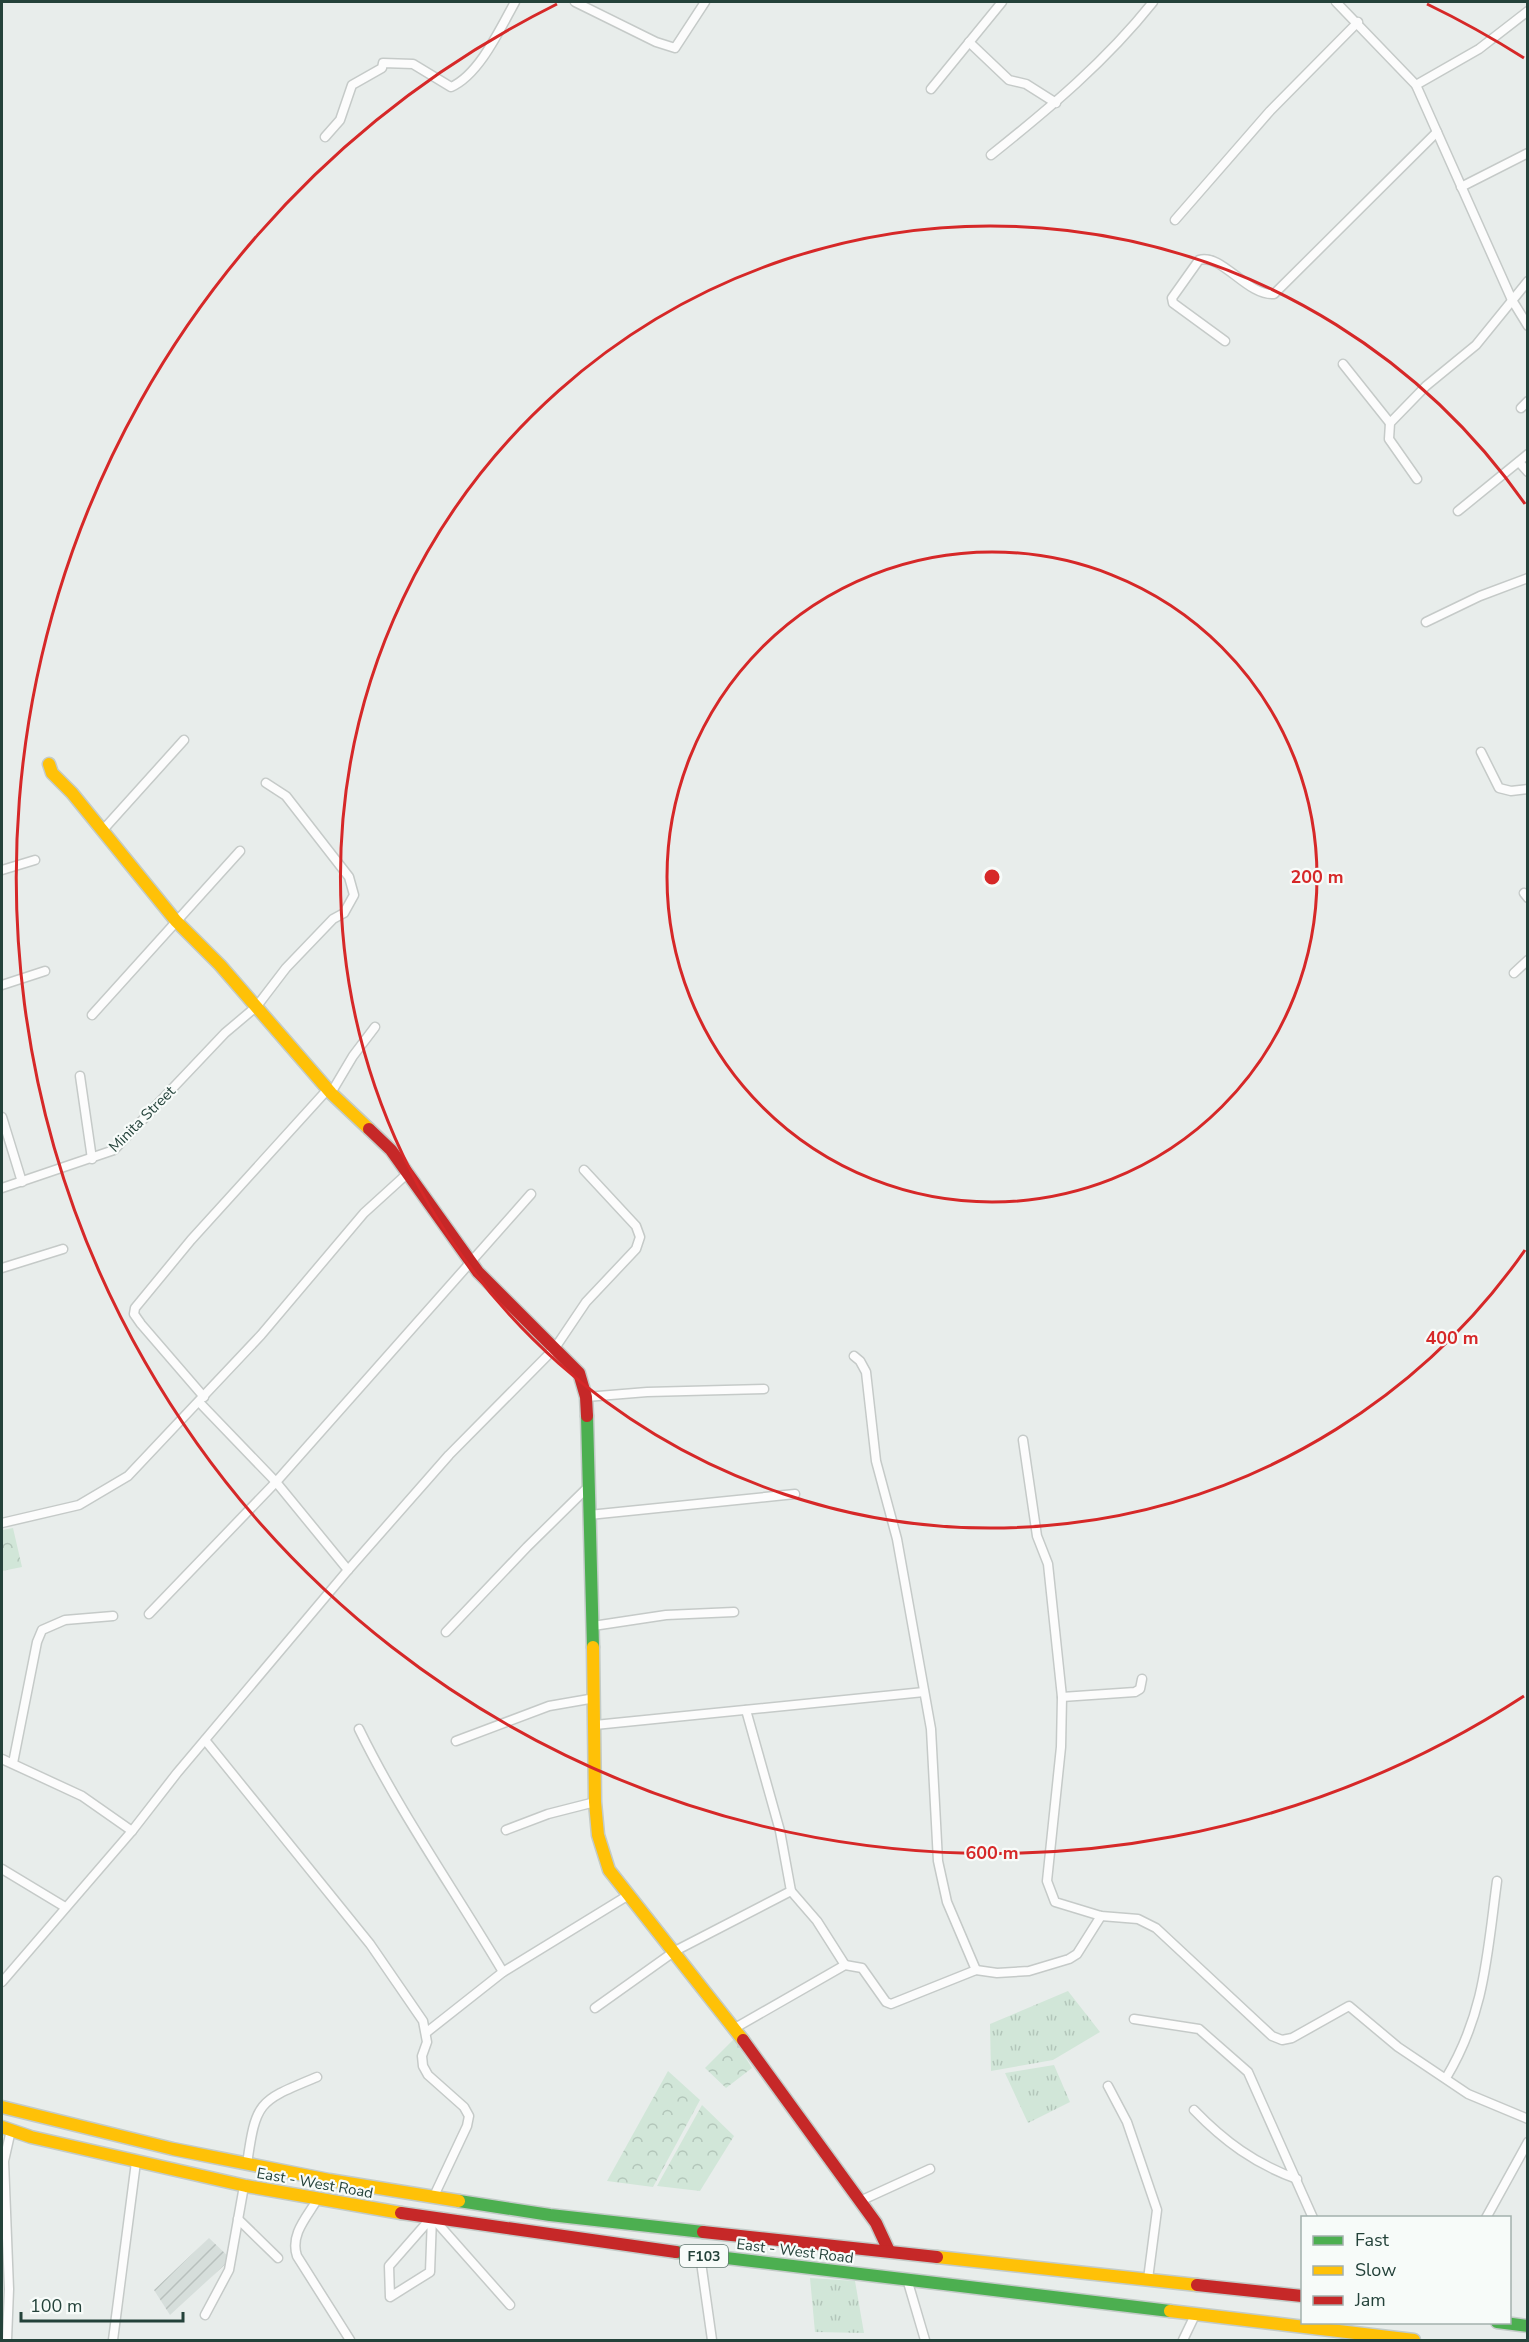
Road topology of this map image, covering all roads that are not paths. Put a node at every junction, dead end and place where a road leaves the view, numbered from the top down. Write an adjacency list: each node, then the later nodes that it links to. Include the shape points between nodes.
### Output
1 (516, 2): 14 (street, via 476,70 462,82 451,87 413,64 383,63 382,68 352,85 340,120)
2 (575, 2): 3 (street, via 675,48)
3 (705, 2)
4 (1002, 2): 9 (street)
5 (1153, 2): 12 (street)
6 (1336, 2): 8 (street)
7 (1527, 11): 10 (street, via 1479,49)
8 (1358, 22): 10 (street); 18 (street, via 1270,111)
9 (969, 42): 11 (street); 12 (street, via 1009,80 1026,84)
10 (1416, 85): 13 (street)
11 (931, 89)
12 (1056, 103): 16 (street)
13 (1437, 132): 17 (street); 22 (street, via 1274,294 1259,292 1209,259 1199,260 1172,298 1173,303)
14 (325, 137)
15 (1527, 153): 17 (street)
16 (991, 155)
17 (1461, 187): 20 (street)
18 (1175, 220)
19 (1527, 281): 20 (street)
20 (1512, 300): 21 (street); 26 (street, via 1476,345 1426,386)
21 (1527, 327)
22 (1225, 341)
23 (1343, 364): 26 (street)
24 (1527, 401): 25 (street)
25 (1521, 408)
26 (1390, 423): 30 (street, via 1389,439)
27 (1527, 454): 28 (street)
28 (1519, 462): 29 (street); 31 (street)
29 (1527, 472)
30 (1417, 479)
31 (1458, 511)
32 (1527, 578): 33 (street)
33 (1426, 622)
34 (184, 740): 39 (street)
35 (1481, 752): 38 (street, via 1499,788)
36 (49, 764): 39 (main road, via 52,773)
37 (266, 783): 48 (street, Minita Street, via 286,796 349,877 354,895 344,913 333,919 286,968)
38 (1527, 789)
39 (102, 831): 43 (main road)
40 (240, 851): 43 (street)
41 (35, 860): 42 (street)
42 (2, 870)
43 (176, 921): 48 (main road); 49 (street)
44 (1527, 960): 46 (street)
45 (45, 971): 47 (street)
46 (1514, 973)
47 (2, 985)
48 (256, 1006): 52 (main road); 54 (street, Minita Street, via 225,1033 114,1150)
49 (92, 1015)
50 (375, 1027): 52 (street)
51 (80, 1076): 54 (street)
52 (329, 1091): 56 (main road, via 391,1150); 67 (street, via 191,1239 135,1308 134,1314 141,1324)
53 (2, 1117): 57 (street)
54 (92, 1159): 57 (street, Minita Street)
55 (584, 1170): 63 (street, via 636,1226 640,1237 636,1249 586,1302)
56 (408, 1173): 61 (main road); 67 (street, via 364,1213)
57 (22, 1182): 58 (street, Minita Street)
58 (2, 1188)
59 (531, 1194): 61 (street)
60 (63, 1248): 62 (street)
61 (470, 1261): 63 (main road); 69 (street)
62 (2, 1268)
63 (555, 1348): 66 (main road, via 579,1373); 74 (street, via 450,1455)
64 (854, 1356): 81 (street, via 866,1372 876,1461 900,1550)
65 (764, 1389): 66 (street)
66 (586, 1397): 70 (main road)
67 (201, 1400): 69 (street); 73 (street, via 128,1476 79,1504)
68 (1023, 1440): 82 (street, via 1037,1536 1048,1564)
69 (276, 1482): 74 (street); 76 (street)
70 (588, 1487): 72 (main road); 79 (street)
71 (795, 1494): 72 (street)
72 (589, 1515): 78 (main road)
73 (2, 1523)
74 (348, 1570): 87 (street)
75 (734, 1612): 78 (street, via 666,1615)
76 (149, 1614)
77 (113, 1616): 90 (street, via 65,1620 42,1630)
78 (594, 1626): 83 (main road)
79 (446, 1632)
80 (1142, 1678): 82 (street, via 1140,1689 1135,1692)
81 (924, 1692): 84 (street); 102 (street, via 931,1730 938,1861 947,1902)
82 (1062, 1697): 99 (street, via 1061,1747 1047,1881 1055,1902)
83 (596, 1698): 85 (main road); 88 (street, via 549,1706)
84 (746, 1710): 85 (street); 96 (street, via 780,1831)
85 (595, 1725): 91 (main road)
86 (359, 1729): 103 (street, via 383,1778)
87 (205, 1740): 93 (street); 108 (street, via 370,1944)
88 (456, 1742)
89 (2, 1759): 90 (street)
90 (13, 1763): 93 (street, via 82,1796)
91 (596, 1802): 92 (street); 97 (main road, via 598,1835 609,1870)
92 (506, 1830)
93 (132, 1831): 98 (street)
94 (2, 1869): 98 (street)
95 (1497, 1881): 110 (street, via 1477,2012 1464,2049)
96 (791, 1891): 100 (street); 101 (street, via 818,1920)
97 (627, 1896): 100 (main road); 103 (street)
98 (65, 1907): 104 (street)
99 (1101, 1916): 102 (street, via 1077,1954 1069,1959 1029,1971); 110 (street, via 1138,1918 1156,1928 1272,2036 1292,2038 1349,2006 1398,2047)
100 (675, 1951): 105 (street); 107 (main road)
101 (845, 1965): 102 (street, via 862,1968 891,2004); 107 (street)
102 (976, 1970)
103 (503, 1972): 108 (street)
104 (2, 1982)
105 (596, 2008)
106 (1134, 2019): 120 (street, via 1199,2029 1248,2072 1264,2114)
107 (735, 2028): 124 (main road)
108 (427, 2032): 122 (street, via 423,2066 469,2116)
109 (317, 2077): 118 (street, via 261,2105 255,2116)
110 (1446, 2078): 114 (street, via 1468,2094)
111 (1108, 2086): 133 (street, via 1127,2122 1157,2210)
112 (2, 2107): 118 (main road, East - West Road / F103)
113 (1194, 2110): 120 (street, via 1239,2151 1270,2169)
114 (1527, 2119)
115 (6, 2129): 117 (main road, East - West Road / F103); 141 (street)
116 (1527, 2142): 126 (street)
117 (136, 2162): 121 (main road, East - West Road / F103); 142 (street)
118 (247, 2164): 122 (main road, East - West Road / F103)
119 (930, 2169): 124 (street)
120 (1297, 2178): 125 (street)
121 (244, 2186): 123 (main road, East - West Road / F103); 128 (street)
122 (434, 2196): 129 (main road, East - West Road / F103, via 550,2215)
123 (317, 2200): 127 (main road, East - West Road / F103); 140 (street, via 299,2229 294,2246)
124 (860, 2201): 129 (main road)
125 (1313, 2216)
126 (1487, 2216)
127 (432, 2217): 127 (street, via 389,2266 390,2297 430,2272); 130 (main road, East - West Road / F103); 135 (street)
128 (238, 2219): 131 (street); 137 (street, via 229,2270)
129 (889, 2251): 133 (main road, East - West Road / F103)
130 (700, 2255): 132 (main road, East - West Road / F103); 143 (street)
131 (278, 2258)
132 (907, 2279): 136 (main road, East - West Road / F103); 144 (street)
133 (1148, 2279): 134 (main road, East - West Road / F103)
134 (1301, 2296)
135 (510, 2305)
136 (1196, 2313): 145 (street); 146 (main road, East - West Road / F103)
137 (205, 2315)
138 (1511, 2324): 139 (main road)
139 (1527, 2326)
140 (348, 2339)
141 (6, 2340)
142 (113, 2340)
143 (712, 2340)
144 (925, 2340)
145 (1183, 2340)
146 (1414, 2340)

